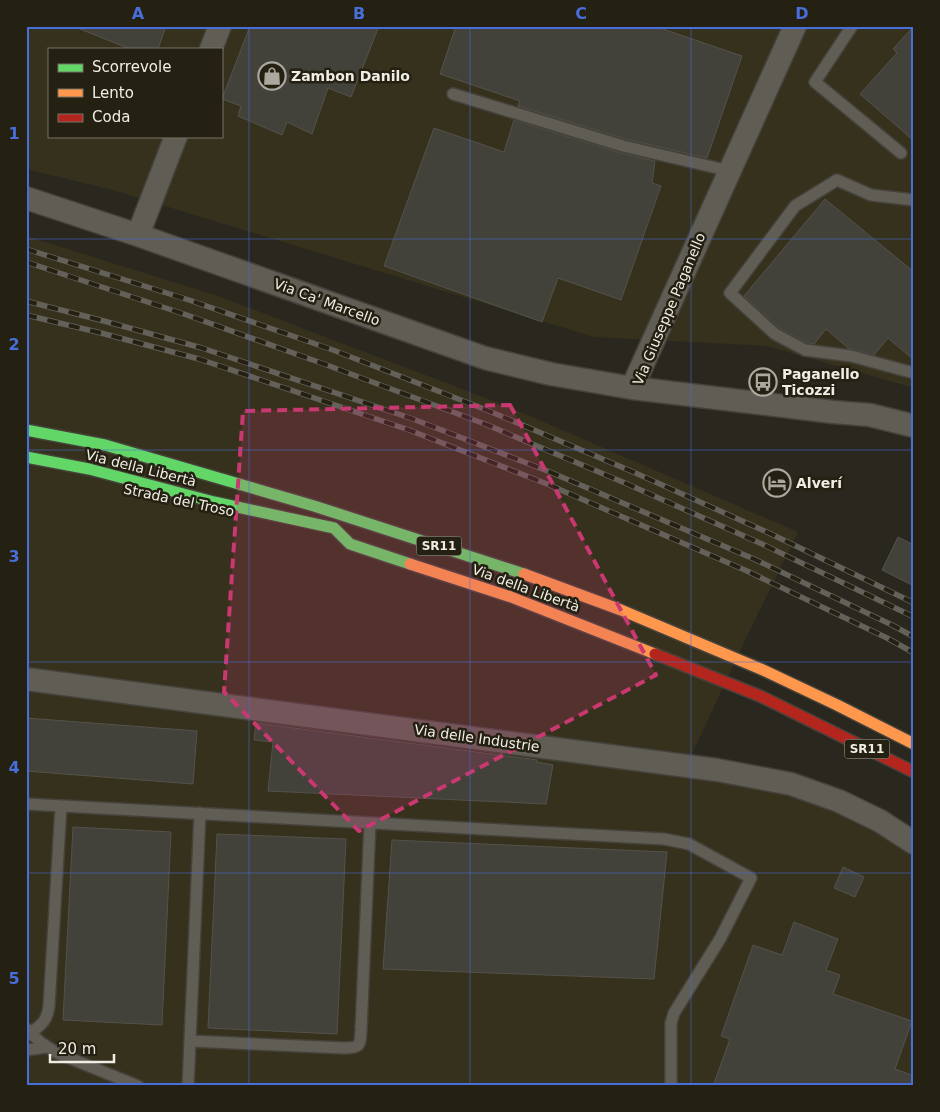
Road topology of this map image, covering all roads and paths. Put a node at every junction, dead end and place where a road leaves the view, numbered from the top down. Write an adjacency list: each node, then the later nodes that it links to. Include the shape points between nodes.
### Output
1 (220, 26): 4 (street)
2 (795, 26): 8 (street, Via Giuseppe Paganello)
3 (852, 26): 7 (lane, via 814,82)
4 (211, 48)
5 (453, 94): 8 (lane, via 623,146)
6 (175, 138): 11 (street)
7 (902, 153)
8 (730, 171): 13 (street, Via Giuseppe Paganello)
9 (26, 198): 11 (street, Via Ca' Marcello)
10 (914, 200): 12 (lane, via 871,195 837,180 795,206 730,293 775,334 804,350 851,356)
11 (138, 235): 13 (street, Via Ca' Marcello, via 486,358 550,374)
12 (914, 373)
13 (632, 388): 14 (street, Via Giuseppe Paganello, via 870,415)
14 (914, 426)
15 (26, 430): 20 (highway, Via della Libertà / SR11, via 105,445 314,506 498,565 621,610)
16 (26, 457): 18 (highway, Via della Libertà)
17 (26, 466): 18 (street, Strada del Troso, via 197,506)
18 (334, 528): 21 (highway, Via della Libertà / SR11, via 350,544 511,597 760,696)
19 (26, 679): 30 (street, Via delle Industrie, via 707,769 782,782 839,801 880,821)
20 (838, 705): 22 (highway); 23 (highway, Via della Libertà / SR11)
21 (820, 726): 24 (highway); 25 (highway, Via della Libertà / SR11)
22 (914, 731)
23 (914, 744)
24 (876, 766)
25 (914, 772)
26 (26, 804): 27 (lane)
27 (61, 806): 28 (lane); 31 (lane, via 48,1015 44,1022)
28 (200, 813): 29 (lane); 32 (lane)
29 (370, 823): 32 (lane, via 358,1046); 37 (lane, via 669,839 690,844 752,878 720,939 674,1013 671,1023)
30 (914, 843)
31 (28, 1031): 33 (lane)
32 (190, 1041): 36 (lane)
33 (47, 1047): 34 (lane); 35 (lane)
34 (26, 1050)
35 (138, 1086)
36 (188, 1086)
37 (671, 1086)

